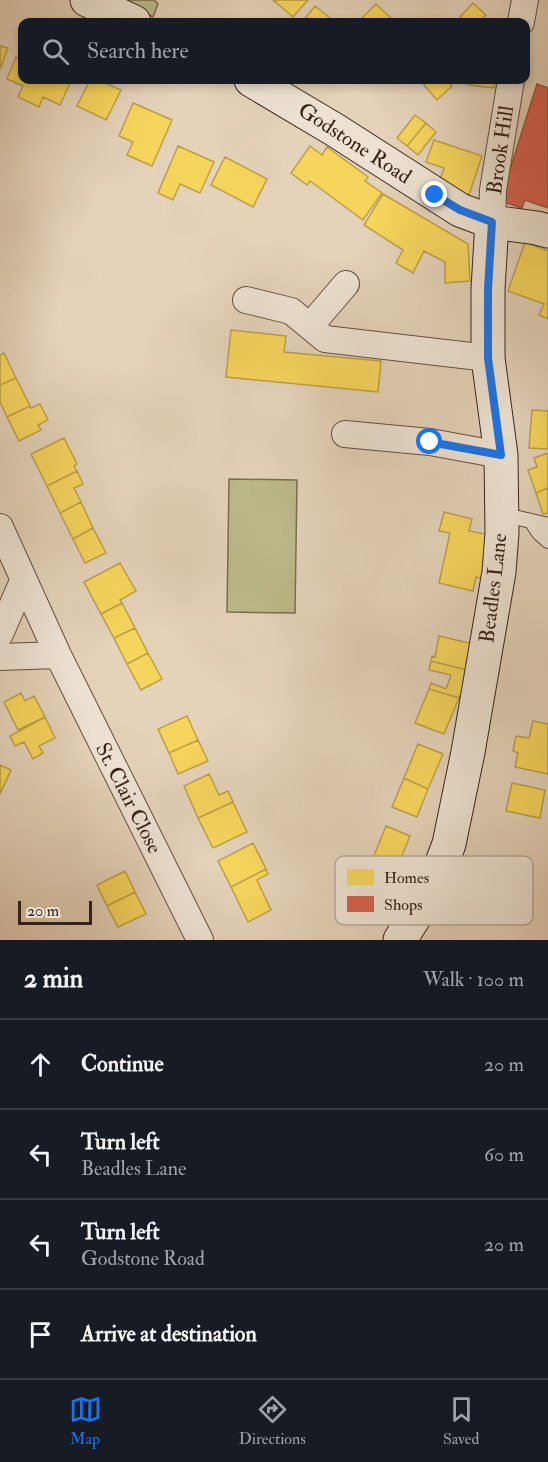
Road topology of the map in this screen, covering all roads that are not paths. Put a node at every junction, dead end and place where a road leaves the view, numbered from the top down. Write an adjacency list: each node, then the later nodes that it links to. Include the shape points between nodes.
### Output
1 (87, 0): 3 (street)
2 (525, 0): 4 (street)
3 (125, 18)
4 (522, 18)
5 (258, 84): 7 (street, Godstone Road, via 460,210)
6 (510, 84): 7 (street, Brook Hill, via 493,190)
7 (492, 222): 8 (street, Godstone Road); 12 (street, Beadles Lane)
8 (548, 231)
9 (346, 284): 11 (street)
10 (246, 300): 11 (street, via 291,311)
11 (310, 326): 12 (street, via 326,339)
12 (488, 358): 14 (street, Beadles Lane)
13 (345, 434): 14 (street, via 430,442)
14 (501, 455): 15 (street, Beadles Lane)
15 (516, 518): 16 (lane); 18 (lane); 23 (street, Beadles Lane, via 499,572 454,824)
16 (548, 525)
17 (0, 527): 19 (street, St. Clair Close)
18 (548, 541)
19 (23, 580): 20 (street); 21 (street, St. Clair Close)
20 (0, 634)
21 (58, 655): 22 (street); 25 (street, St. Clair Close)
22 (0, 657)
23 (445, 856)
24 (410, 925): 26 (street, Beadles Lane)
25 (200, 940)
26 (400, 940)

